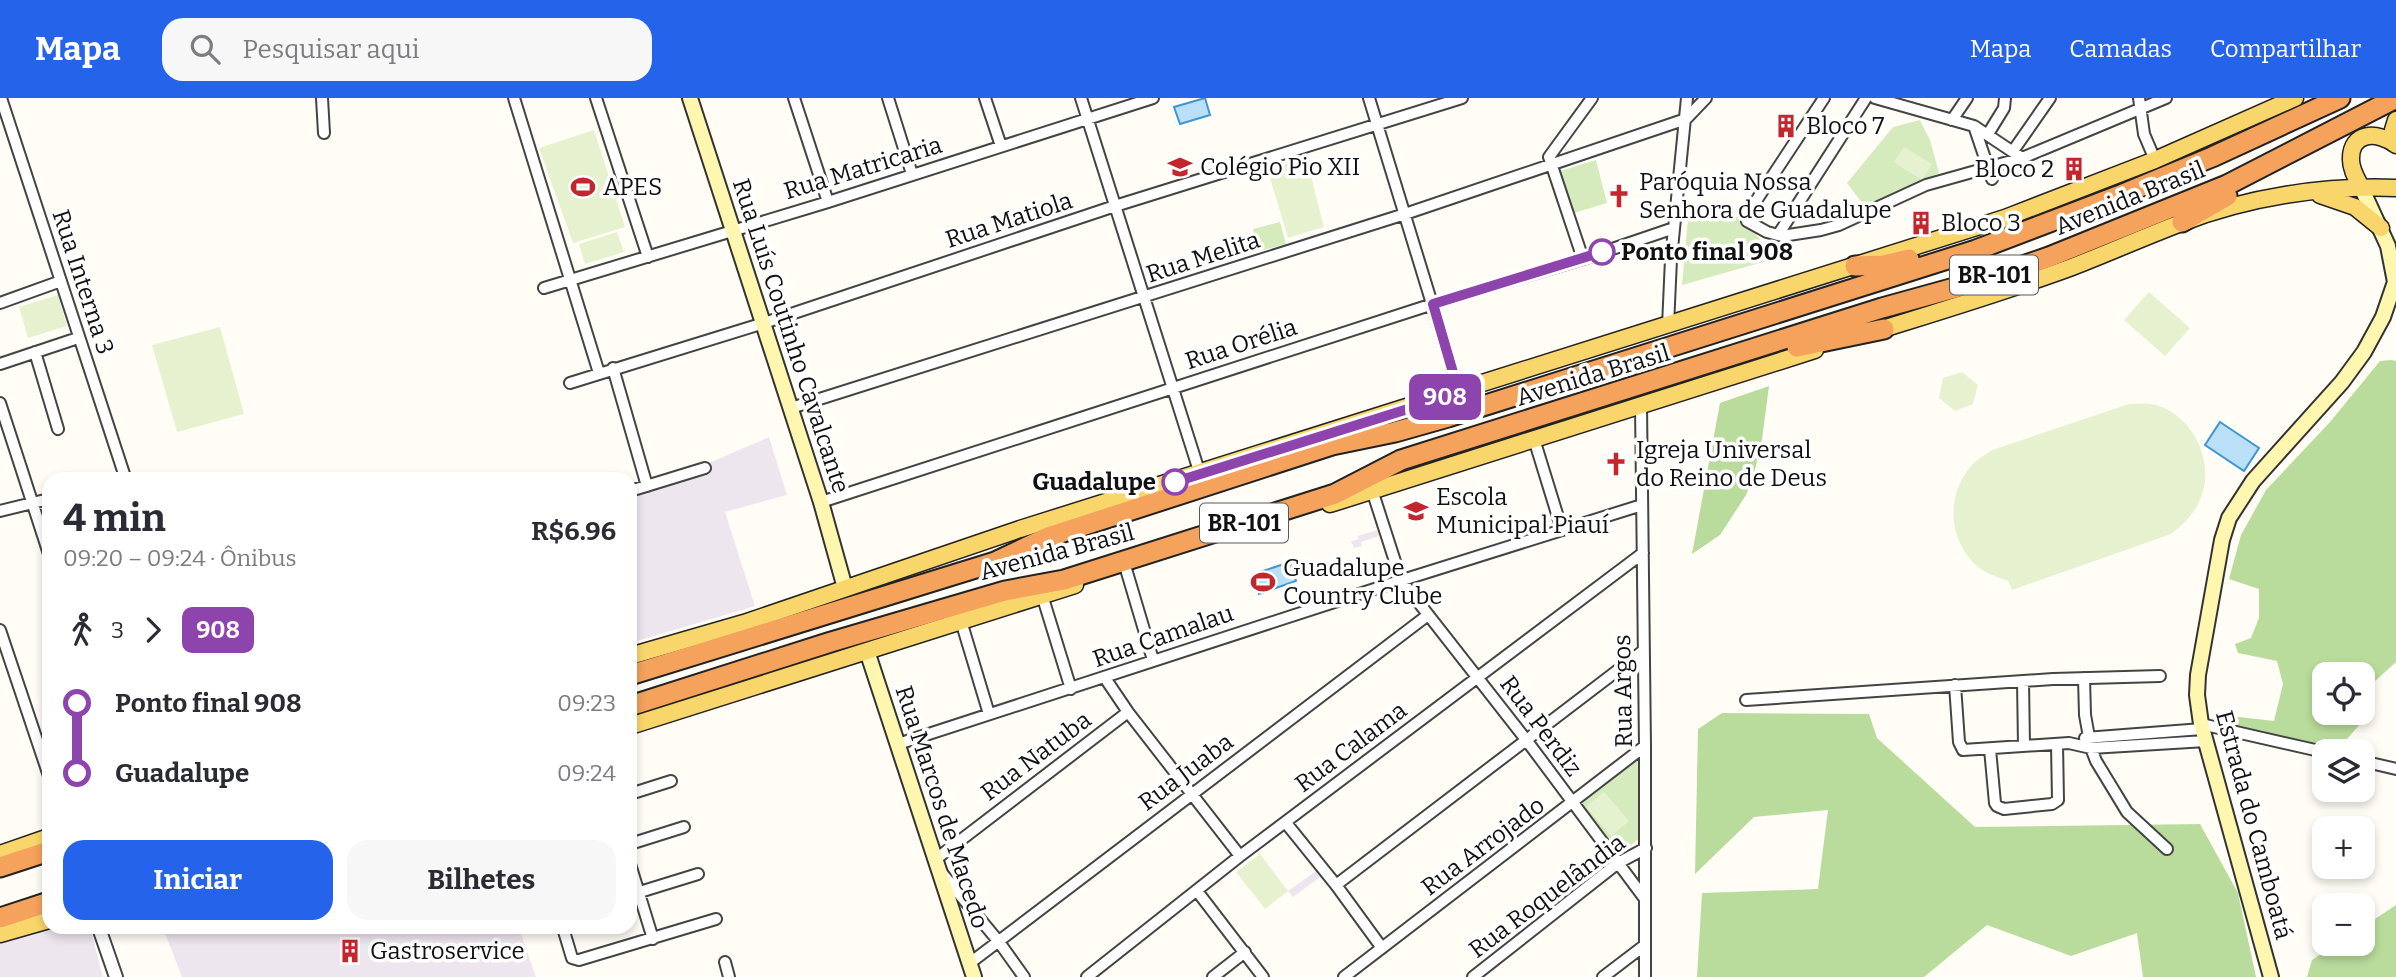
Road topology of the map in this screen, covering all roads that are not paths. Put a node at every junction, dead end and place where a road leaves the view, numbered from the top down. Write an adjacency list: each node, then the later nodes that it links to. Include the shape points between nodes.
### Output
1 (1, 98): 64 (street, Rua Interna 3)
2 (322, 98): 36 (street)
3 (514, 98): 62 (street)
4 (596, 98): 59 (street)
5 (690, 98): 57 (main road, Rua Luís Coutinho Cavalcante)
6 (794, 98): 50 (street)
7 (888, 98): 45 (street)
8 (985, 98): 40 (street)
9 (1081, 98): 30 (street)
10 (1153, 98): 30 (street, Rua Matricaria)
11 (1369, 98): 34 (street)
12 (1462, 98): 34 (street, Rua Matiola)
13 (1592, 98): 44 (street, via 1554,147)
14 (1687, 98): 31 (street)
15 (1706, 98): 31 (street)
16 (1824, 98): 58 (street, via 1754,201 1747,221)
17 (1866, 98): 58 (street)
18 (1920, 98): 29 (street)
19 (1967, 98): 32 (street)
20 (2005, 98): 37 (street)
21 (2050, 98): 41 (street)
22 (2166, 98): 28 (street)
23 (2295, 98): 43 (main road, Avenida Brasil)
24 (2315, 98): 42 (highway)
25 (2340, 98): 42 (highway, Avenida Brasil / BR-101)
26 (2396, 98): 38 (highway, Avenida Brasil / BR-101)
27 (1881, 99): 29 (street)
28 (2140, 103): 41 (street); 43 (street, via 2144,134)
29 (1913, 108): 32 (street)
30 (1087, 118): 40 (street, Rua Matricaria); 51 (street)
31 (1686, 119): 44 (street, Rua Melita); 55 (street)
32 (1952, 120): 35 (street)
33 (2396, 120): 39 (main road)
34 (1378, 124): 51 (street, Rua Matiola); 52 (street)
35 (1974, 126): 37 (street); 46 (street)
36 (324, 134)
37 (1987, 134): 41 (street)
38 (2327, 135): 54 (highway); 76 (highway, Avenida Brasil / BR-101, via 2227,185 2049,257)
39 (2395, 144): 47 (main road, via 2374,135 2356,144 2351,164)
40 (1001, 146): 45 (street, Rua Matricaria)
41 (2017, 154): 46 (street)
42 (2212, 157): 53 (highway, Avenida Brasil / BR-101)
43 (2155, 160): 61 (main road, Avenida Brasil, via 2006,218)
44 (1549, 164): 52 (street, Rua Melita); 60 (street)
45 (912, 174): 50 (street, Rua Matricaria)
46 (1990, 174): 58 (street, via 1926,185 1839,225)
47 (2361, 187): 48 (main road); 49 (main road); 56 (main road, Estrada do Camboatá)
48 (2396, 188)
49 (2307, 192): 54 (main road, via 2244,203); 56 (main road, via 2355,207)
50 (828, 202): 57 (street, Rua Matricaria)
51 (1115, 206): 66 (street); 69 (street, Rua Matiola)
52 (1405, 214): 66 (street, Rua Melita); 68 (street)
53 (2055, 219): 61 (highway, via 1914,258); 111 (highway, Avenida Brasil / BR-101, via 1934,264 1448,417 1332,445 1048,537 983,566)
54 (2182, 222): 71 (main road, Avenida Brasil, via 2051,275)
55 (1674, 228): 60 (street, Rua Orélia); 70 (street)
56 (2381, 228): 63 (main road, Estrada do Camboatá)
57 (732, 230): 59 (street, Rua Matricaria); 69 (main road, Rua Luís Coutinho Cavalcante)
58 (1778, 235)
59 (648, 257): 62 (street, Rua Matricaria)
60 (1583, 259): 68 (street, Rua Orélia)
61 (1855, 266): 70 (main road, Avenida Brasil)
62 (571, 279): 65 (street, Rua Matricaria); 77 (street)
63 (2395, 280): 124 (main road, Estrada do Camboatá, via 2383,317 2364,352 2253,481 2229,517 2198,675)
64 (61, 281): 67 (street); 72 (street, Rua Interna 3)
65 (544, 288)
66 (1145, 297): 79 (street); 83 (street, Rua Melita)
67 (0, 303)
68 (1433, 304): 79 (street, Rua Orélia); 80 (street)
69 (764, 323): 75 (street, Rua Matiola); 83 (main road, Rua Luís Coutinho Cavalcante)
70 (1668, 326): 80 (main road, Avenida Brasil)
71 (1884, 329): 76 (highway); 82 (main road, Avenida Brasil)
72 (78, 338): 73 (street); 87 (street, Rua Interna 3)
73 (35, 352): 74 (street); 84 (street)
74 (0, 364)
75 (613, 368): 77 (street, Rua Matiola); 89 (street)
76 (1696, 368): 120 (highway, Avenida Brasil / BR-101, via 1401,460 1335,494 1077,576 1005,591)
77 (599, 373): 78 (street, Rua Matiola)
78 (570, 383)
79 (1174, 388): 88 (street); 93 (street, Rua Orélia)
80 (1459, 393): 88 (main road, Avenida Brasil)
81 (0, 403): 94 (street)
82 (1641, 405): 85 (main road, Avenida Brasil); 95 (street, Rua Argos)
83 (791, 408): 93 (main road, Rua Luís Coutinho Cavalcante)
84 (58, 429)
85 (1534, 439): 91 (main road, Avenida Brasil); 98 (street)
86 (705, 468): 89 (street)
87 (122, 472)
88 (1200, 474): 102 (main road, Avenida Brasil)
89 (647, 486): 90 (street)
90 (637, 489)
91 (1372, 490): 100 (main road, Avenida Brasil); 101 (street, Rua Perdiz)
92 (42, 501): 94 (street)
93 (821, 502): 102 (main road, Rua Luís Coutinho Cavalcante)
94 (34, 503): 96 (street); 97 (street)
95 (1642, 505): 98 (street, Rua Camalau); 99 (street, Rua Argos)
96 (0, 511)
97 (42, 530)
98 (1562, 530): 101 (street, Rua Camalau)
99 (1643, 553): 108 (street, Rua Argos); 114 (street, Rua Calama)
100 (1126, 569): 103 (main road, Avenida Brasil); 110 (street)
101 (1401, 580): 104 (street, Rua Perdiz); 110 (street, Rua Camalau)
102 (845, 588): 109 (main road, Avenida Brasil)
103 (1042, 596): 105 (main road, Avenida Brasil); 118 (street)
104 (1428, 615): 114 (street, Rua Perdiz); 138 (street, Rua Juaba)
105 (961, 621): 107 (main road, Avenida Brasil); 122 (street)
106 (0, 630): 133 (street)
107 (867, 651): 123 (main road, Avenida Brasil); 127 (main road, Rua Marcos de Macedo)
108 (1643, 651): 125 (street); 129 (street, Rua Argos)
109 (637, 654)
110 (1153, 660): 113 (street, Rua Camalau)
111 (637, 673)
112 (2160, 676): 115 (street)
113 (1105, 678): 118 (street, Rua Camalau); 121 (street)
114 (1478, 678): 125 (street, Rua Perdiz); 140 (street, Rua Calama)
115 (2084, 678): 116 (street); 126 (street)
116 (2023, 681): 117 (street); 130 (street)
117 (1955, 685): 119 (street); 131 (street, via 1960,747)
118 (1071, 689): 122 (street, Rua Camalau)
119 (1745, 700)
120 (637, 704)
121 (1128, 712): 138 (street); 150 (street, Rua Natuba)
122 (989, 714): 127 (street, Rua Camalau)
123 (637, 724)
124 (2203, 731): 126 (street); 132 (street); 182 (main road, Estrada do Camboatá)
125 (1527, 741): 139 (street, Rua Perdiz); 153 (street)
126 (2090, 742): 128 (street); 145 (street, via 2104,776 2127,812)
127 (898, 744): 150 (main road, Rua Marcos de Macedo)
128 (2057, 744): 130 (street); 131 (street, via 2058,800 2004,809 1995,803)
129 (1645, 746): 139 (street, Rua Arrojado); 144 (street, Rua Argos)
130 (2024, 746): 131 (street)
131 (1990, 749)
132 (2312, 750)
133 (42, 755)
134 (2375, 764): 135 (street)
135 (2396, 769)
136 (671, 781): 137 (street)
137 (637, 792)
138 (1192, 794): 148 (street); 166 (street, Rua Juaba)
139 (1574, 803): 149 (street, Rua Perdiz); 168 (street, Rua Arrojado)
140 (1286, 823): 148 (street, Rua Calama); 153 (street)
141 (684, 827): 143 (street)
142 (42, 840): 147 (main road)
143 (637, 842)
144 (1646, 848): 149 (street, Rua Roquelândia); 156 (street, Rua Argos)
145 (2167, 849)
146 (42, 853): 151 (highway)
147 (0, 854)
148 (1240, 856): 154 (street, Rua Calama)
149 (1618, 863): 156 (street, Rua Perdiz); 179 (street, Rua Roquelândia)
150 (939, 865): 166 (street); 171 (main road, Rua Marcos de Macedo)
151 (0, 867)
152 (698, 874): 155 (street)
153 (1336, 885): 168 (street)
154 (1197, 891): 169 (street); 175 (street, Rua Calama)
155 (637, 892)
156 (1645, 899): 167 (street, Rua Argos)
157 (637, 900): 165 (street)
158 (42, 904): 159 (highway)
159 (0, 918)
160 (716, 919): 165 (street)
161 (42, 922): 162 (main road)
162 (0, 934)
163 (101, 934): 172 (street)
164 (565, 934): 165 (street, via 572,958 579,960)
165 (653, 939)
166 (999, 942): 171 (street, Rua Juaba); 174 (street)
167 (1645, 945): 180 (street); 181 (street, Rua Argos)
168 (1382, 948): 178 (street, Rua Arrojado)
169 (1245, 952): 176 (street); 177 (street)
170 (725, 962): 173 (street)
171 (972, 970)
172 (116, 977)
173 (729, 977)
174 (1024, 977)
175 (1087, 977)
176 (1213, 977)
177 (1263, 977)
178 (1344, 977)
179 (1473, 977)
180 (1604, 977)
181 (1645, 977)
182 (2271, 977)

